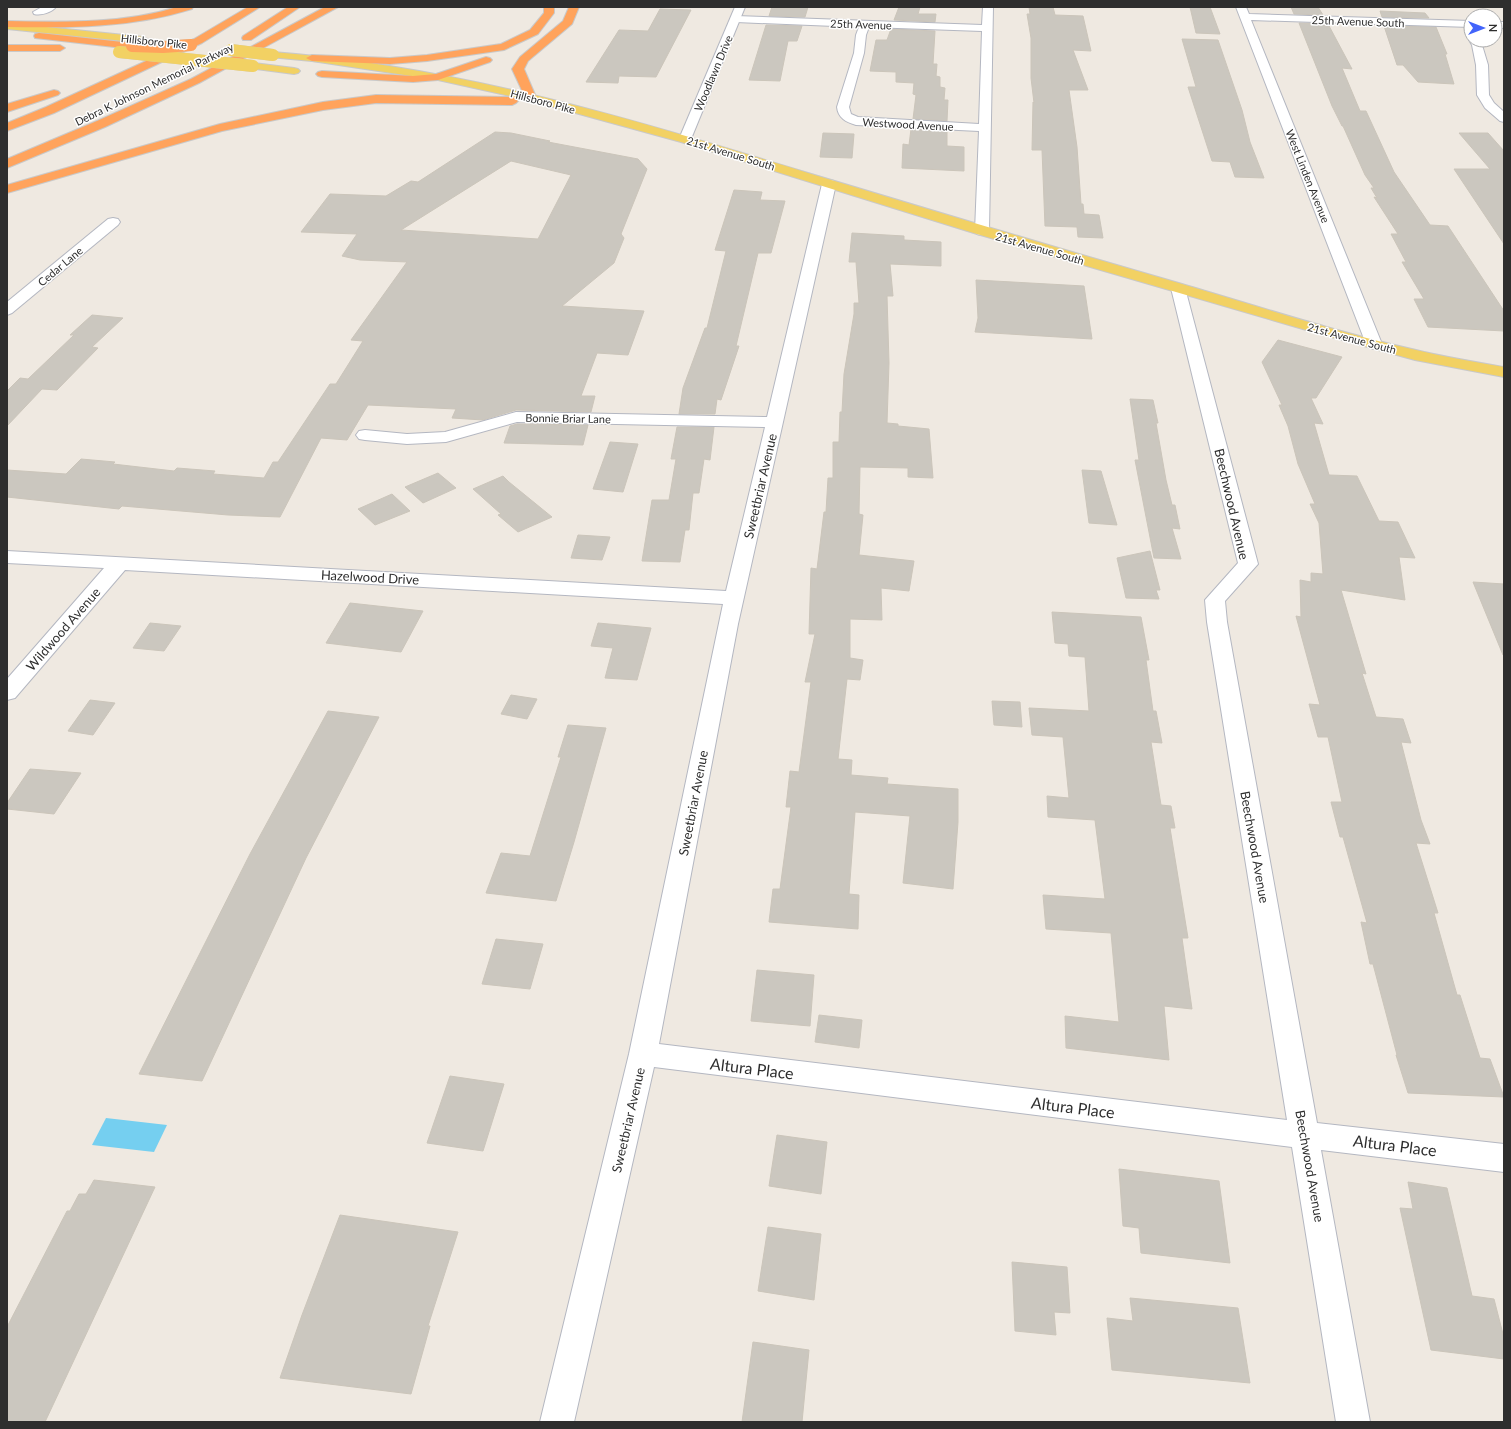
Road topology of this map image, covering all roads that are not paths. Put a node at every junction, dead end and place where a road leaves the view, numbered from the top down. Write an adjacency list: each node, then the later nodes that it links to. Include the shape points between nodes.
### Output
1 (51, 7): 10 (street)
2 (188, 7): 17 (highway, via 126,22)
3 (255, 7): 38 (highway, Debra K Johnson Memorial Parkway, via 198,41 50,110)
4 (295, 7): 30 (highway, Debra K Johnson Memorial Parkway, via 237,44)
5 (333, 7): 41 (highway, via 195,81)
6 (549, 7): 29 (highway, via 549,13 534,32 504,47 390,61)
7 (574, 7): 22 (highway, via 568,22 557,33)
8 (740, 7): 14 (street, Woodlawn Drive)
9 (988, 7): 18 (street)
10 (38, 12)
11 (1243, 12): 16 (street, 25th Avenue South); 48 (street, West Linden Avenue)
12 (1459, 13): 13 (street)
13 (1463, 18)
14 (736, 19): 15 (street, 25th Avenue); 40 (street, Woodlawn Drive)
15 (865, 24): 18 (street, 25th Avenue); 39 (street, Westwood Avenue, via 843,107 843,113 847,118 856,121)
16 (1463, 24)
17 (7, 25): 23 (main road, Hillsboro Pike, bridge)
18 (987, 28): 39 (street)
19 (7, 32): 23 (highway, bridge, via 132,46)
20 (182, 34): 35 (highway, via 94,79)
21 (7, 37): 26 (main road, Hillsboro Pike)
22 (543, 41): 32 (highway); 33 (highway, via 524,59 518,69)
23 (191, 46): 24 (main road, Hillsboro Pike)
24 (206, 47)
25 (7, 48): 26 (highway)
26 (98, 48): 31 (main road, Hillsboro Pike, bridge)
27 (1478, 48): 37 (street, via 1483,95 1489,105)
28 (221, 49): 29 (main road, Hillsboro Pike, bridge)
29 (312, 58): 32 (main road, Hillsboro Pike)
30 (186, 70)
31 (314, 73): 32 (highway, via 413,79); 34 (main road, Hillsboro Pike)
32 (438, 77): 33 (main road, Hillsboro Pike)
33 (530, 97): 36 (main road, Hillsboro Pike)
34 (512, 101): 36 (main road, Hillsboro Pike); 43 (highway, via 376,99 323,106 220,128)
35 (7, 108)
36 (581, 111): 40 (main road, 21st Avenue South)
37 (1504, 118)
38 (7, 127)
39 (984, 128): 45 (street)
40 (685, 139): 42 (main road, 21st Avenue South)
41 (7, 164)
42 (829, 184): 45 (main road, 21st Avenue South); 50 (street, Sweetbriar Avenue)
43 (7, 189)
44 (113, 222): 47 (street, Cedar Lane)
45 (982, 232): 46 (main road, 21st Avenue South)
46 (1178, 288): 48 (main road, 21st Avenue South); 57 (street, Beechwood Avenue, via 1248,564 1215,600 1217,622)
47 (7, 310)
48 (1374, 344): 49 (main road, 21st Avenue South, via 1414,355)
49 (1504, 372)
50 (774, 422): 51 (street, Bonnie Briar Lane, via 516,417 446,437 408,439); 54 (street, Sweetbriar Avenue)
51 (365, 435)
52 (7, 556): 53 (street, Hazelwood Drive)
53 (119, 564): 54 (street, Hazelwood Drive); 55 (street, Wildwood Avenue)
54 (734, 598): 56 (street, Sweetbriar Avenue)
55 (7, 693)
56 (643, 1054): 57 (street, Altura Place); 59 (street, Sweetbriar Avenue)
57 (1304, 1135): 58 (street, Altura Place); 60 (street, Beechwood Avenue)
58 (1504, 1158)
59 (557, 1422)
60 (1353, 1422)

